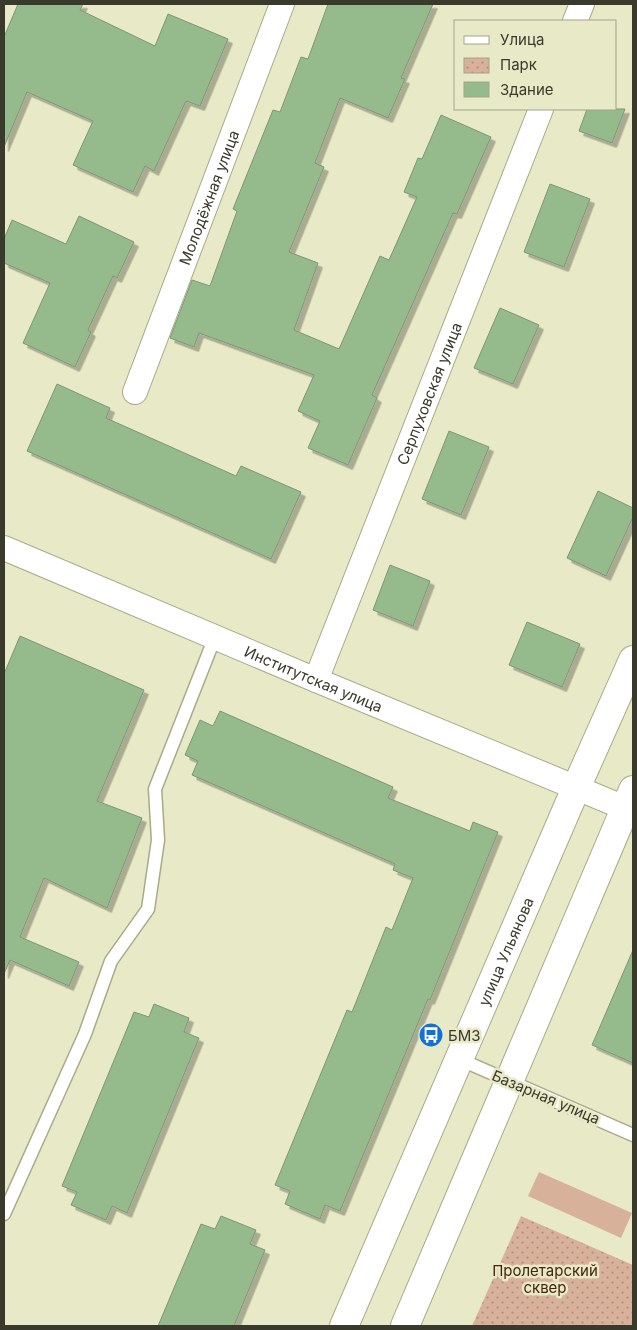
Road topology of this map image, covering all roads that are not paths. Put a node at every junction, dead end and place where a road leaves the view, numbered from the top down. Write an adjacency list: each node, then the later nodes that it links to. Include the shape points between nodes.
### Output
1 (282, 4): 5 (street, Молодёжная улица)
2 (582, 4): 3 (street)
3 (575, 20)
4 (541, 110): 9 (street, Серпуховская улица)
5 (135, 392)
6 (4, 548): 7 (street, Институтская улица)
7 (215, 637): 9 (street, Институтская улица); 15 (lane, via 155,789 158,840 148,909 111,961 85,1034)
8 (633, 660): 10 (main road, улица Ульянова)
9 (316, 680): 10 (street, Институтская улица)
10 (576, 788): 11 (street, Институтская улица); 12 (main road, улица Ульянова)
11 (629, 799): 13 (main road)
12 (459, 1059): 13 (lane, Базарная улица); 16 (main road, улица Ульянова)
13 (510, 1082): 14 (lane, Базарная улица); 17 (main road)
14 (633, 1134)
15 (4, 1214)
16 (344, 1326)
17 (405, 1326)

